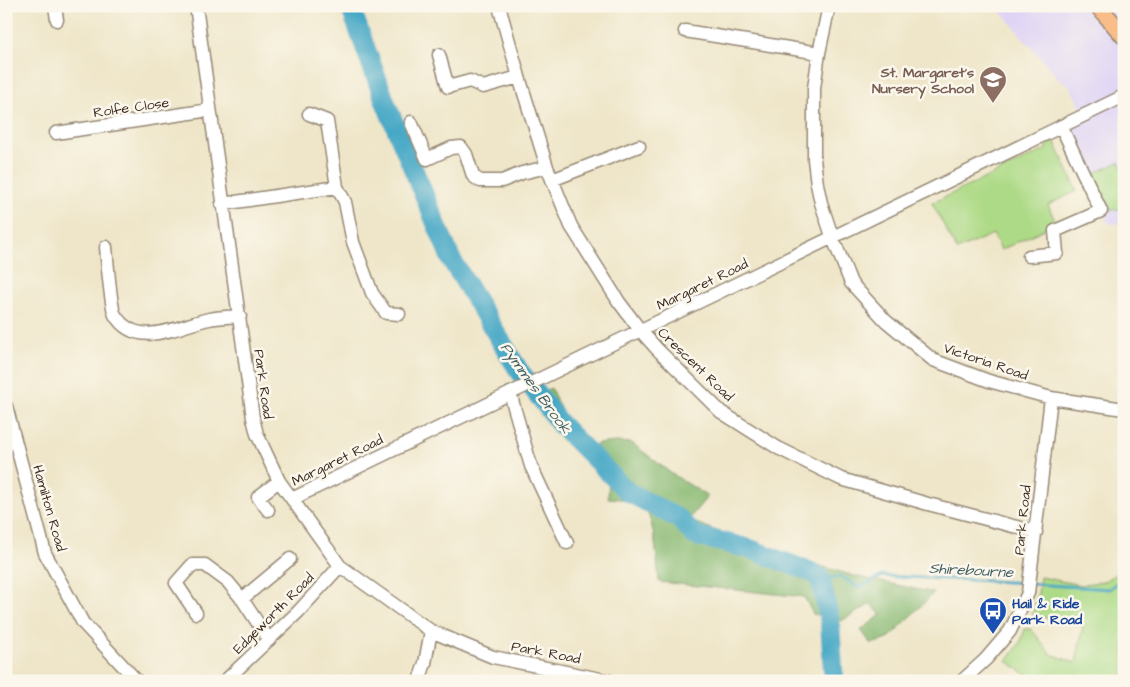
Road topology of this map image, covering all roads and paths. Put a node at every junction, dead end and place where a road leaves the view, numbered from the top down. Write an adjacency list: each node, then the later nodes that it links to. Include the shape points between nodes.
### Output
1 (55, 6): 6 (street)
2 (196, 6): 13 (street, Park Road)
3 (500, 6): 11 (street, Crescent Road)
4 (829, 6): 9 (street, Victoria Road)
5 (1098, 6): 8 (main road)
6 (57, 20)
7 (685, 31): 9 (street)
8 (1124, 36)
9 (819, 53): 23 (street, Victoria Road, via 814,88 814,159 817,184)
10 (439, 55): 11 (street, via 448,87 470,81 483,87)
11 (519, 77): 19 (street, Crescent Road)
12 (1124, 96): 16 (street, Margaret Road)
13 (210, 110): 17 (street, Rolfe Close); 22 (street, Park Road)
14 (309, 114): 21 (street, via 327,121)
15 (411, 122): 19 (street, via 427,159 461,147 473,176 480,181 502,181)
16 (1061, 126): 23 (street, Margaret Road); 25 (street, via 1101,211 1054,231 1056,253)
17 (56, 133)
18 (639, 146): 20 (street)
19 (547, 167): 20 (street, Crescent Road)
20 (552, 180): 28 (street, Crescent Road, via 571,226)
21 (337, 187): 22 (street); 26 (street, via 345,202 353,242 372,293 386,313)
22 (222, 204): 27 (street, Park Road)
23 (832, 236): 28 (street, Margaret Road); 30 (street, Victoria Road, via 851,284 886,321 933,360 989,381)
24 (106, 247): 27 (street, via 114,314 129,331 149,334 181,329 210,319)
25 (1029, 256)
26 (399, 314)
27 (240, 316): 33 (street, Park Road, via 253,418)
28 (640, 330): 29 (street, Margaret Road); 36 (street, Crescent Road, via 721,412 778,448 841,479)
29 (516, 390): 34 (street, Margaret Road); 37 (street, via 531,466)
30 (1051, 398): 32 (street, Victoria Road); 36 (street, Park Road)
31 (6, 406): 45 (street, Hamilton Road, via 46,552 83,623)
32 (1124, 409)
33 (279, 481): 34 (street, Park Road); 35 (street, via 258,497)
34 (292, 499): 39 (street, Park Road)
35 (268, 510)
36 (1036, 532): 49 (street, Park Road, via 1028,593 1010,631)
37 (567, 543)
38 (290, 559): 40 (street)
39 (340, 566): 42 (street, Park Road); 43 (street, Edgeworth Road)
40 (242, 599): 41 (street, via 228,582 205,565 192,565 176,583); 43 (street)
41 (196, 613)
42 (431, 631): 44 (street, Park Road, via 493,658); 47 (street, via 426,663)
43 (269, 640): 46 (street, Edgeworth Road)
44 (590, 679): 48 (street, Park Road)
45 (138, 681)
46 (226, 681)
47 (419, 681)
48 (610, 681)
49 (962, 681)

